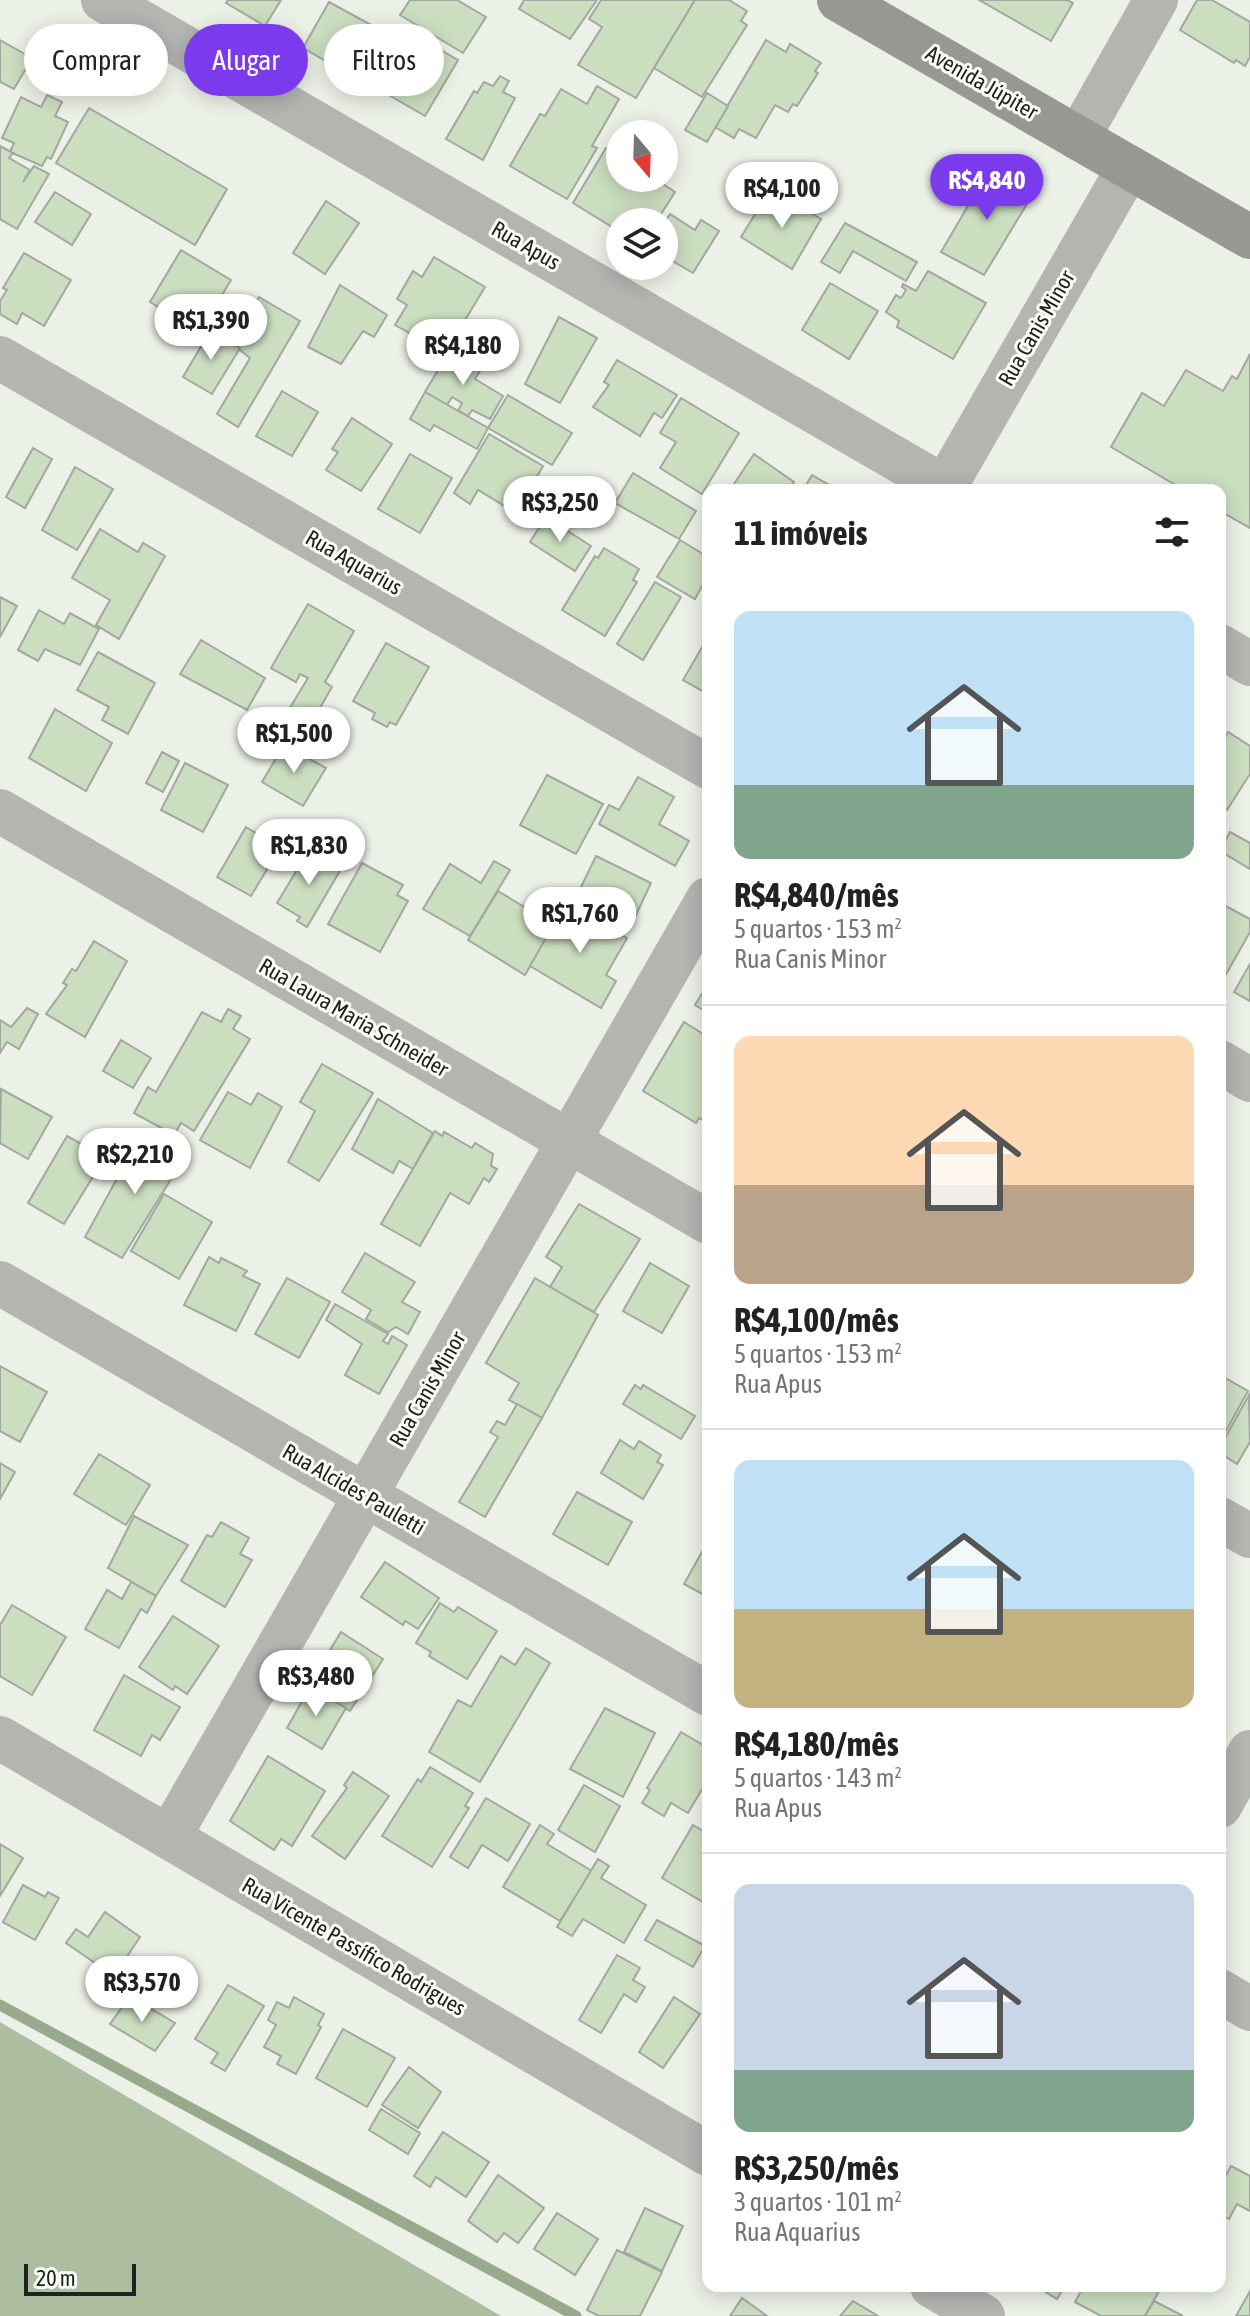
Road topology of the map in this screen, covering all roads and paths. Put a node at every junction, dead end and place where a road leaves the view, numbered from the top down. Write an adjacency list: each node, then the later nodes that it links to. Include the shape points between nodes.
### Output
1 (103, 0): 8 (street, Rua Apus)
2 (839, 0): 4 (main road, Avenida Júpiter)
3 (1156, 0): 4 (street)
4 (1078, 138): 5 (main road, Avenida Júpiter)
5 (1129, 167): 6 (main road, Avenida Júpiter); 9 (street, Rua Canis Minor)
6 (1250, 237)
7 (0, 358): 12 (street, Rua Aquarius)
8 (937, 484)
9 (949, 484)
10 (1226, 650): 11 (street)
11 (1250, 664)
12 (702, 764)
13 (0, 811): 17 (street, Rua Laura Maria Schneider)
14 (702, 909): 17 (street, Rua Canis Minor)
15 (1226, 1066): 16 (street)
16 (1250, 1080)
17 (569, 1141): 18 (street, Rua Laura Maria Schneider); 20 (street, Rua Canis Minor)
18 (702, 1219)
19 (0, 1283): 20 (street, Rua Alcides Pauletti)
20 (365, 1495): 23 (street, Rua Alcides Pauletti); 27 (street, Rua Canis Minor)
21 (1226, 1522): 22 (street)
22 (1250, 1536)
23 (702, 1691)
24 (0, 1738): 27 (street, Rua Vicente Passífico Rodrigues)
25 (1250, 1752): 26 (street)
26 (1226, 1795)
27 (169, 1837): 30 (street, Rua Vicente Passífico Rodrigues)
28 (1226, 1995): 29 (street)
29 (1250, 2009)
30 (702, 2150)
31 (947, 2292): 32 (street)
32 (983, 2316)

